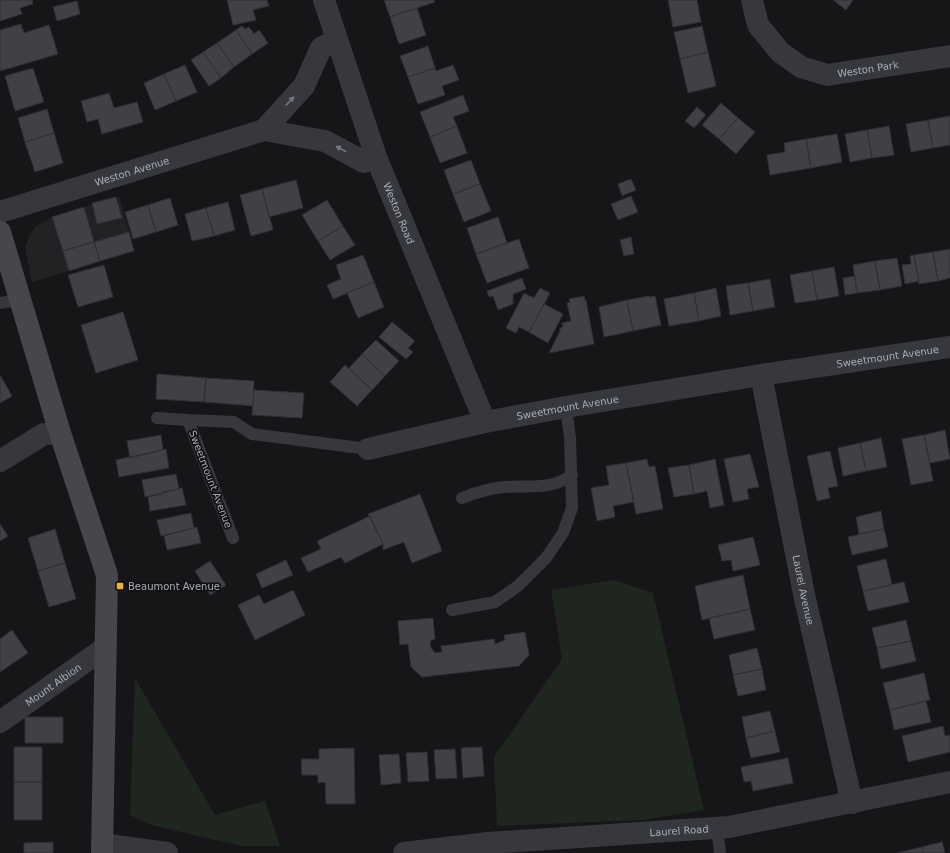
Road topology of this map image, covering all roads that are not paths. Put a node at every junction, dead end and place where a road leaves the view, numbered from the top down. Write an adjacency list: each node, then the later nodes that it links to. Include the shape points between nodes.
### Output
1 (324, 0): 3 (street, Weston Road)
2 (752, 0): 4 (street, Weston Park, via 758,25 780,52 801,67 827,76)
3 (336, 40): 5 (street, one-way to 3, via 304,86 321,48); 6 (street, Weston Road)
4 (950, 56)
5 (264, 130): 6 (street, Weston Avenue, one-way to 5, via 364,162 326,141); 7 (street, Weston Avenue)
6 (376, 157): 15 (street, Weston Road)
7 (0, 212)
8 (0, 232): 9 (street)
9 (10, 301): 16 (street)
10 (950, 347): 11 (street, Sweetmount Avenue)
11 (761, 375): 12 (street, Sweetmount Avenue); 26 (street, Laurel Avenue, via 805,599)
12 (566, 407): 15 (street, Sweetmount Avenue); 19 (lane)
13 (156, 418): 14 (lane, Sweetmount Avenue)
14 (188, 420): 17 (lane, Sweetmount Avenue, via 234,422 252,434); 21 (lane, Sweetmount Avenue)
15 (485, 422): 17 (street, Sweetmount Avenue)
16 (60, 433): 18 (street, via 44,434); 23 (street, via 107,575)
17 (368, 449)
18 (0, 461)
19 (572, 475): 20 (lane, via 562,483 534,487 504,486); 22 (lane, via 572,508 563,533 546,558 518,586 495,602)
20 (462, 498)
21 (233, 538)
22 (452, 610)
23 (106, 647): 24 (street, Mount Albion); 28 (street)
24 (0, 722)
25 (950, 782): 26 (street, Laurel Road)
26 (852, 803): 27 (street, Laurel Road, via 729,827)
27 (717, 827): 30 (street, Laurel Road, via 488,843); 31 (lane)
28 (102, 849): 29 (street)
29 (167, 853)
30 (404, 853)
31 (720, 853)

